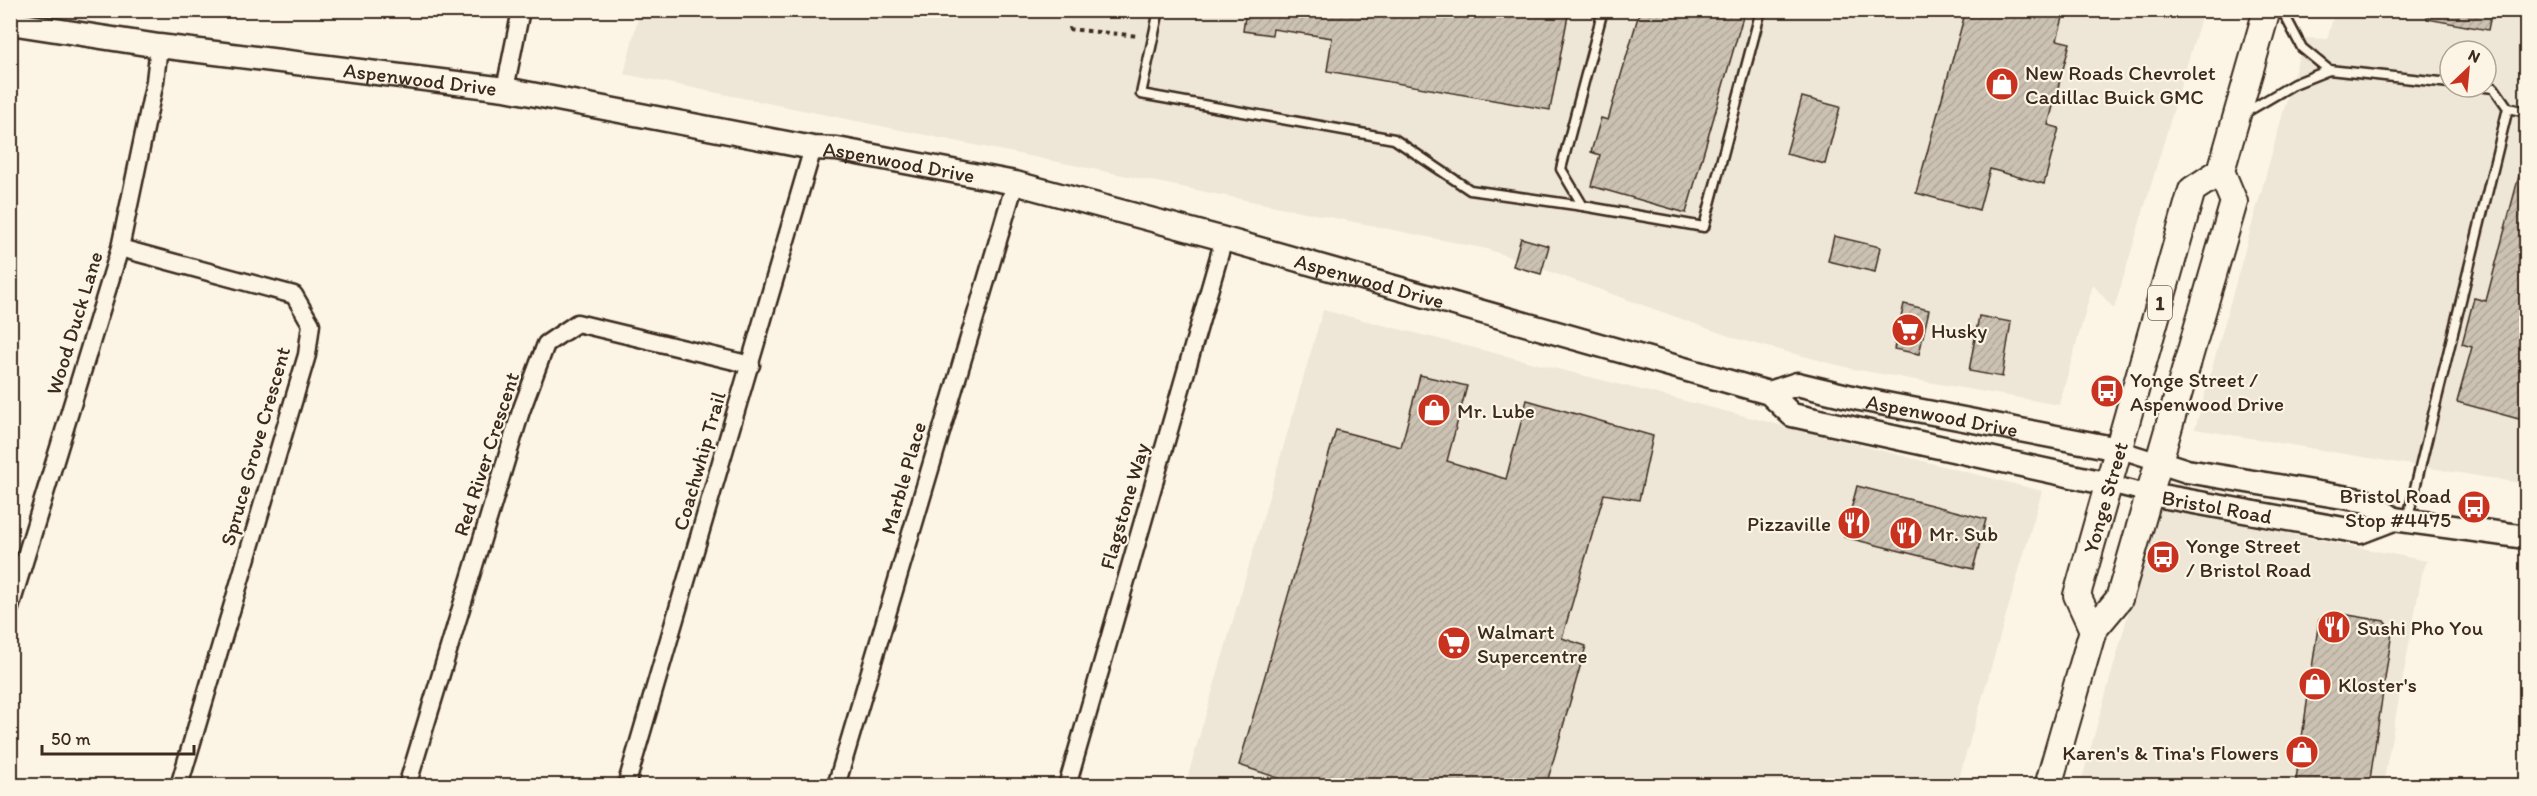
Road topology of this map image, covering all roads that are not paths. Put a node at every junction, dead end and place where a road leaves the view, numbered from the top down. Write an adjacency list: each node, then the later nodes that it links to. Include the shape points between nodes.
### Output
1 (521, 10): 11 (street)
2 (1159, 10): 19 (lane, via 1141,94 1394,139 1470,190)
3 (1603, 10): 19 (lane, via 1561,169)
4 (1761, 10): 19 (lane, via 1704,227)
5 (2267, 10): 15 (main road)
6 (2282, 10): 9 (lane, via 2302,48)
7 (10, 23): 8 (street, Aspenwood Drive)
8 (159, 46): 11 (street, Aspenwood Drive); 21 (street, Wood Duck Lane)
9 (2329, 70): 10 (lane); 15 (lane, via 2294,84)
10 (2438, 82)
11 (505, 89): 16 (street, Aspenwood Drive)
12 (2498, 94): 13 (lane)
13 (2508, 108): 14 (lane); 28 (lane)
14 (2526, 112)
15 (2237, 117): 17 (main road)
16 (813, 148): 18 (street, Aspenwood Drive, via 837,149); 22 (street, Coachwhip Trail)
17 (2221, 171): 24 (main road, Yonge Street / 1, via 2192,190); 25 (main road, Yonge Street / 1, via 2234,201)
18 (1015, 183): 20 (street, Aspenwood Drive); 35 (street, Marble Place)
19 (1583, 206)
20 (1224, 239): 23 (street, Aspenwood Drive); 36 (street, Flagstone Way)
21 (120, 248): 30 (street, Wood Duck Lane); 32 (street, Spruce Grove Crescent, via 294,296 311,324 307,355)
22 (751, 365): 33 (street, Red River Crescent, via 577,323 546,344 521,411); 34 (street, Coachwhip Trail)
23 (1769, 393): 24 (street, Aspenwood Drive, via 1797,384); 26 (street, Aspenwood Drive, via 1792,415)
24 (2118, 449): 25 (street, Bristol Road); 26 (main road, Yonge Street / 1)
25 (2159, 462): 27 (main road, Yonge Street / 1); 28 (street, Bristol Road, via 2187,471 2367,501)
26 (2109, 484): 27 (street, Bristol Road); 31 (main road, Yonge Street / 1, via 2077,595)
27 (2150, 494): 28 (street, Bristol Road, via 2360,532); 31 (main road, Yonge Street / 1, via 2119,599)
28 (2401, 520): 29 (street, Bristol Road)
29 (2526, 537)
30 (10, 608)
31 (2093, 630): 37 (main road, Yonge Street / 1)
32 (179, 786)
33 (407, 786)
34 (626, 786)
35 (836, 786)
36 (1067, 786)
37 (2048, 786)

